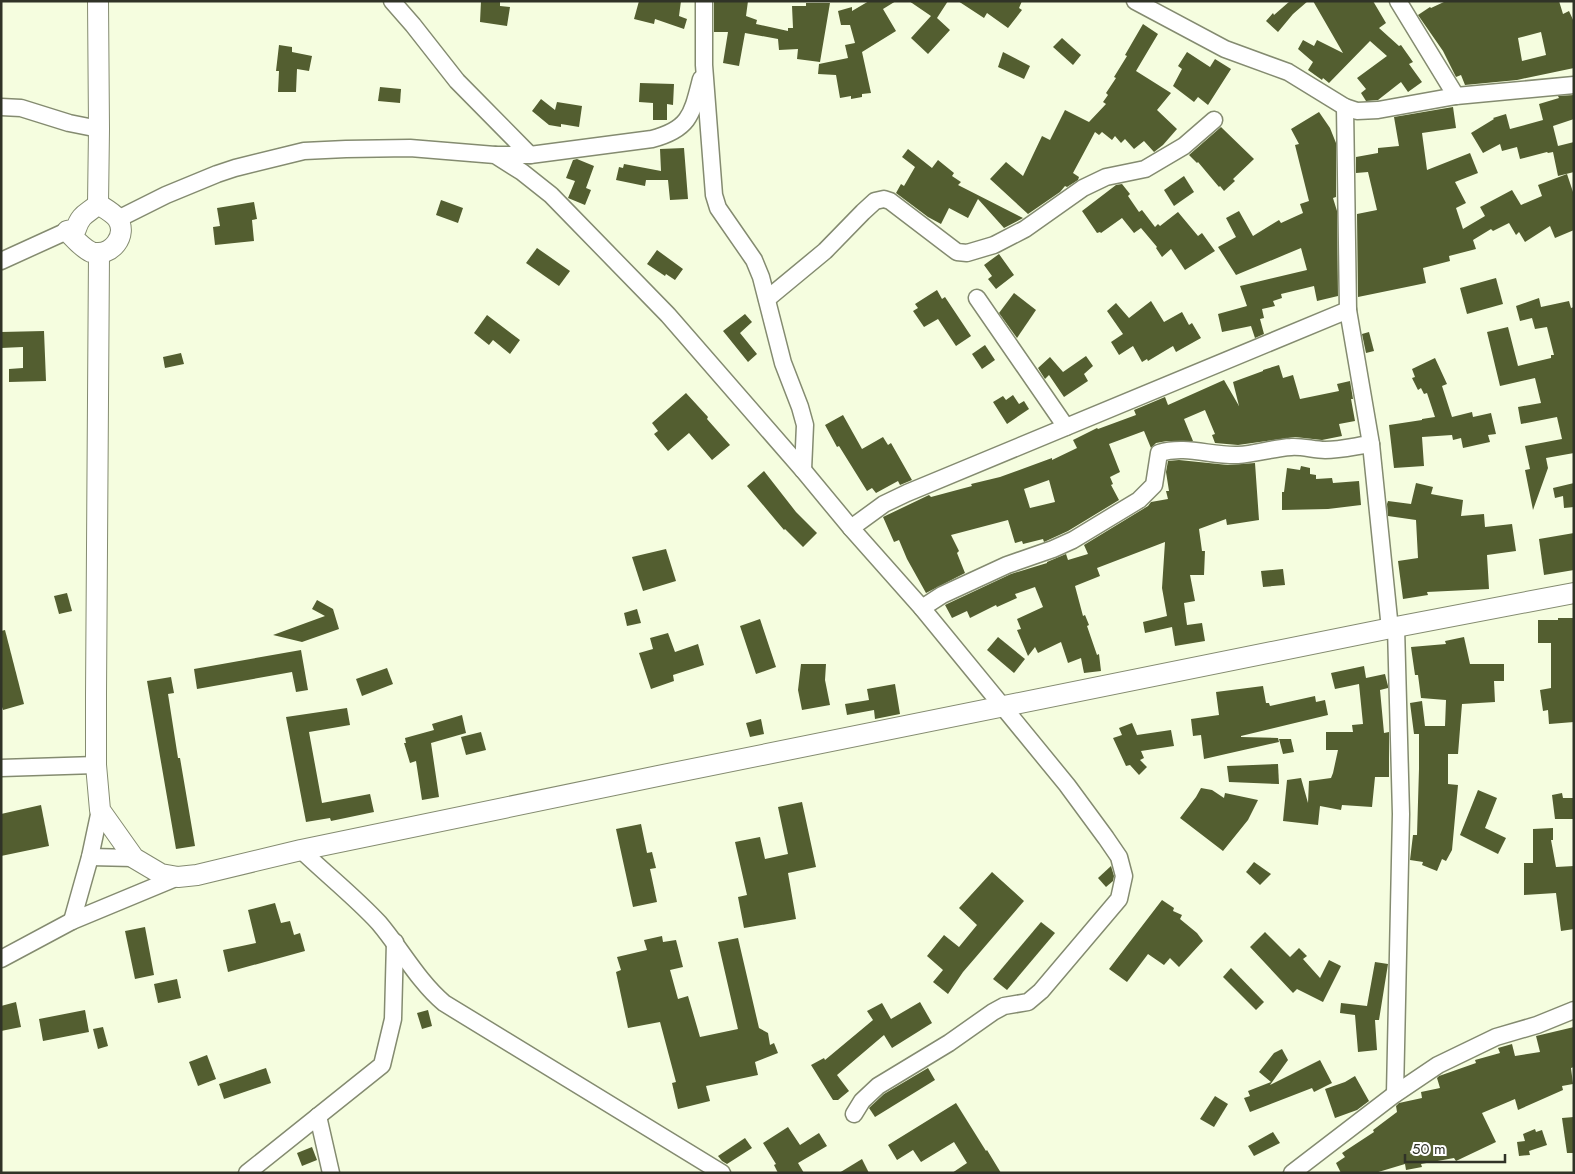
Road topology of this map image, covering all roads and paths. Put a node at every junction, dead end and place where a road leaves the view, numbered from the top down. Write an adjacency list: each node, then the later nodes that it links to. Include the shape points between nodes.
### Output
1 (98, 1): 12 (street)
2 (392, 1): 14 (street, via 457,82)
3 (704, 1): 6 (street)
4 (1135, 1): 10 (street, via 1225,49 1288,72)
5 (1398, 1): 8 (street)
6 (704, 65): 14 (street, via 692,112 682,126 668,134 652,139); 21 (street, via 714,195 726,221 754,260)
7 (1574, 85): 8 (street)
8 (1456, 96): 10 (street, via 1378,110 1357,111)
9 (1, 107): 12 (street, via 21,108)
10 (1345, 107): 22 (street)
11 (1214, 120): 21 (street, via 1184,146 1145,169 1106,177 1083,188 1025,229 994,245 967,253 958,252 890,201 875,201 825,251)
12 (99, 129): 15 (street)
13 (495, 155): 14 (street); 16 (street, via 410,148 304,151 217,174); 25 (street, via 551,195 668,314)
14 (530, 155)
15 (98, 204): 16 (street); 17 (street, via 85,213 76,229)
16 (118, 219): 18 (street, via 121,227 116,245)
17 (67, 231): 18 (street, via 90,251); 19 (street)
18 (100, 253): 31 (street)
19 (1, 261)
20 (977, 298): 23 (street)
21 (767, 299): 25 (street, via 783,363 804,425)
22 (1348, 310): 23 (street); 24 (street)
23 (1066, 427): 26 (street, via 892,500)
24 (1371, 444): 28 (street, via 1326,450 1292,447 1239,455 1212,454 1203,450 1159,453 1154,485 1139,500 1073,540 1007,565 942,595); 29 (street)
25 (803, 470): 26 (street)
26 (851, 528): 28 (street)
27 (1574, 593): 29 (street)
28 (922, 608): 30 (street)
29 (1393, 628): 30 (street); 42 (street, via 1401,814)
30 (1002, 707): 34 (street); 43 (street, via 1067,785 1119,857 1124,876 1119,899 1028,1002 1004,1006 993,1012 878,1086)
31 (96, 765): 32 (street); 33 (street)
32 (1, 768)
33 (100, 810): 35 (street); 36 (street)
34 (301, 850): 37 (street); 39 (street)
35 (90, 857): 36 (street); 38 (street)
36 (134, 858): 37 (street, via 161,874)
37 (178, 877): 38 (street)
38 (72, 921): 40 (street)
39 (395, 942): 44 (street, via 393,1019 382,1065); 47 (street, via 444,1003)
40 (1, 959)
41 (1574, 1010): 42 (street, via 1496,1037 1438,1065)
42 (1395, 1094): 48 (street)
43 (854, 1114)
44 (318, 1116): 45 (street); 46 (street)
45 (247, 1173)
46 (330, 1173)
47 (722, 1173)
48 (1292, 1173)

